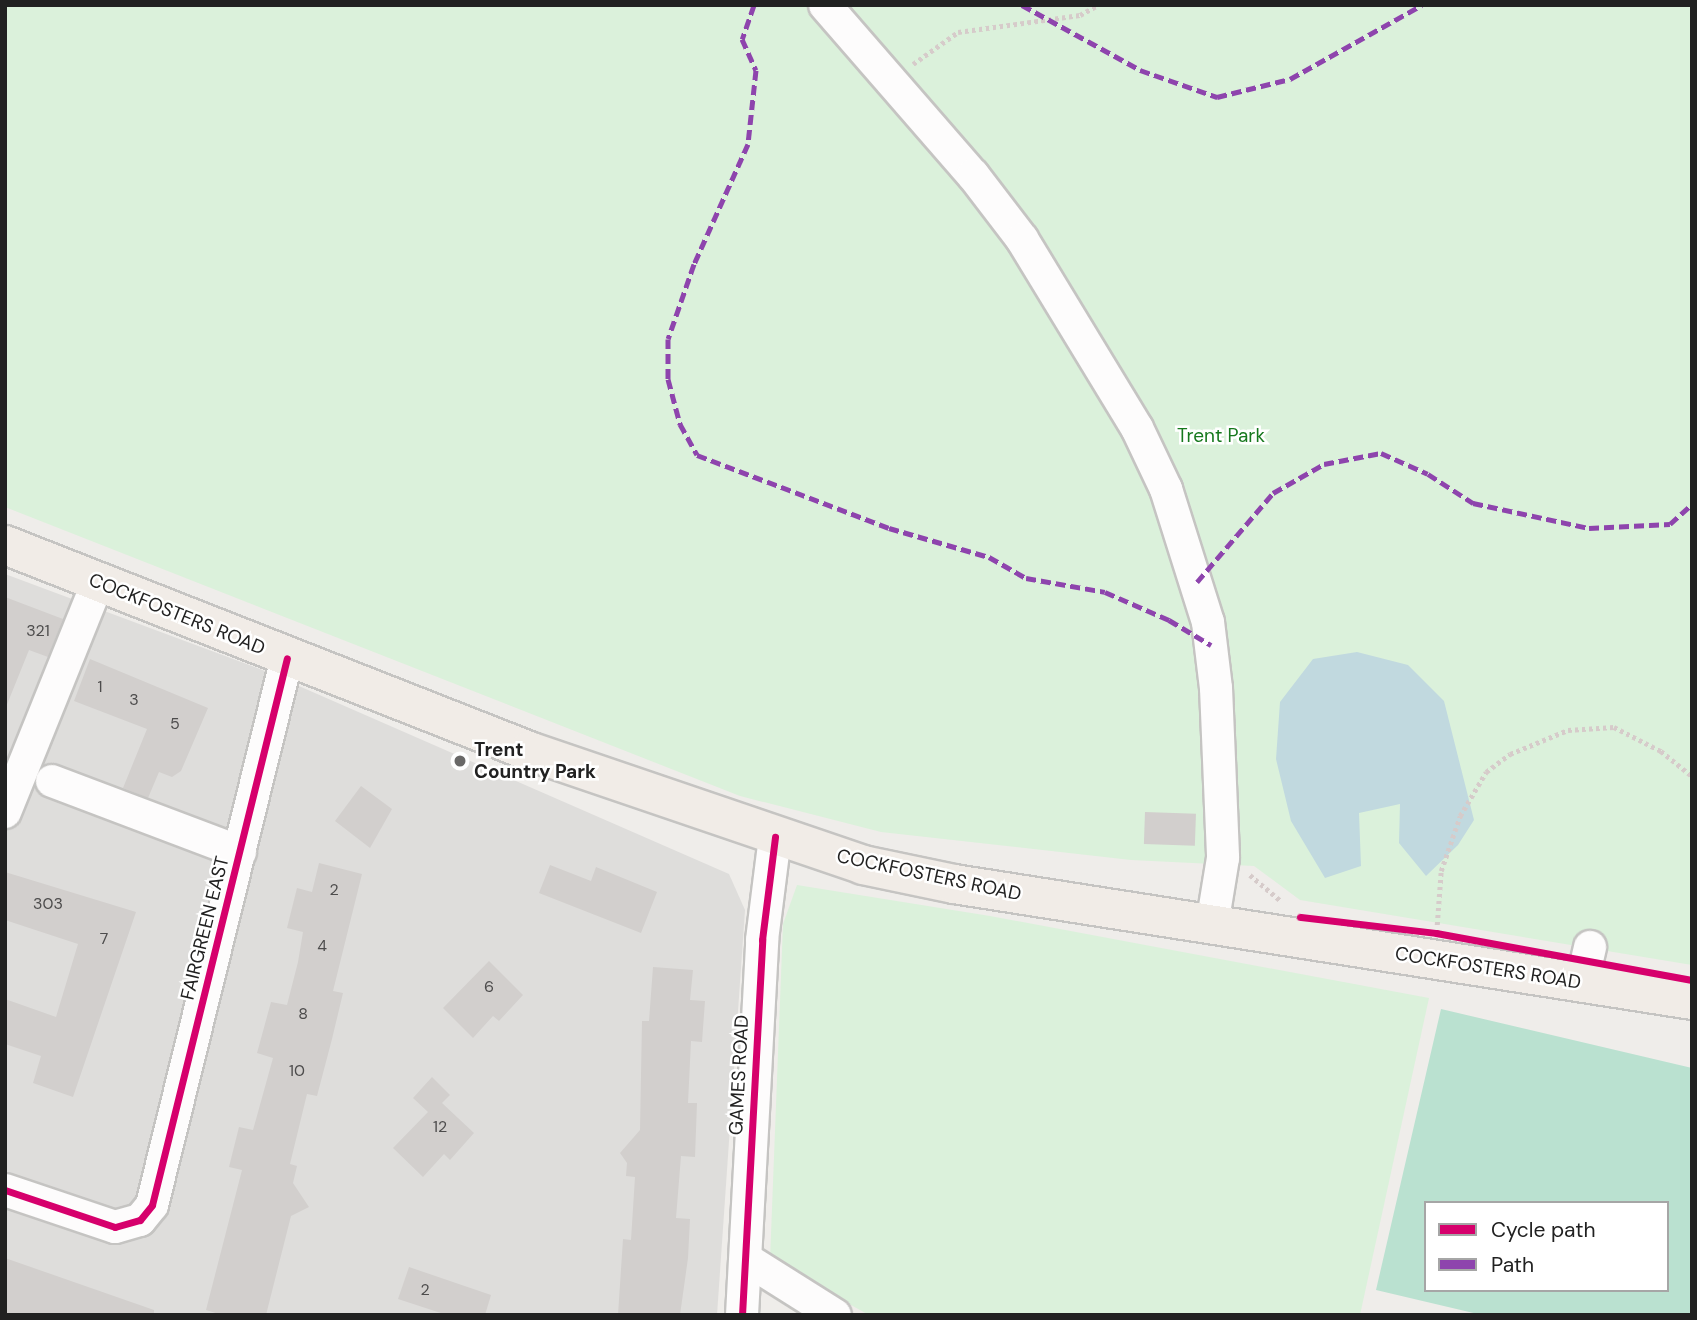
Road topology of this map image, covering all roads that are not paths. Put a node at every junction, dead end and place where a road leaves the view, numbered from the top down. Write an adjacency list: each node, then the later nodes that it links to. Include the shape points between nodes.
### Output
1 (825, 5): 9 (street, via 973,175 1022,239 1137,428 1166,489 1208,622 1216,688 1223,858)
2 (5, 545): 3 (main road, COCKFOSTERS ROAD)
3 (98, 582): 4 (main road, COCKFOSTERS ROAD); 6 (street)
4 (287, 658): 7 (main road, COCKFOSTERS ROAD, via 529,751); 8 (street, FAIRGREEN EAST)
5 (52, 781): 8 (street)
6 (5, 812)
7 (775, 838): 9 (main road, COCKFOSTERS ROAD, via 863,865 954,884); 12 (street, GAMES ROAD, via 762,940)
8 (240, 852): 11 (street, FAIRGREEN EAST, via 152,1205 140,1220 115,1227)
9 (1212, 925): 10 (main road, COCKFOSTERS ROAD, via 1586,965)
10 (1692, 1000)
11 (5, 1190)
12 (746, 1259): 13 (street, GAMES ROAD); 14 (street)
13 (742, 1315)
14 (835, 1315)

